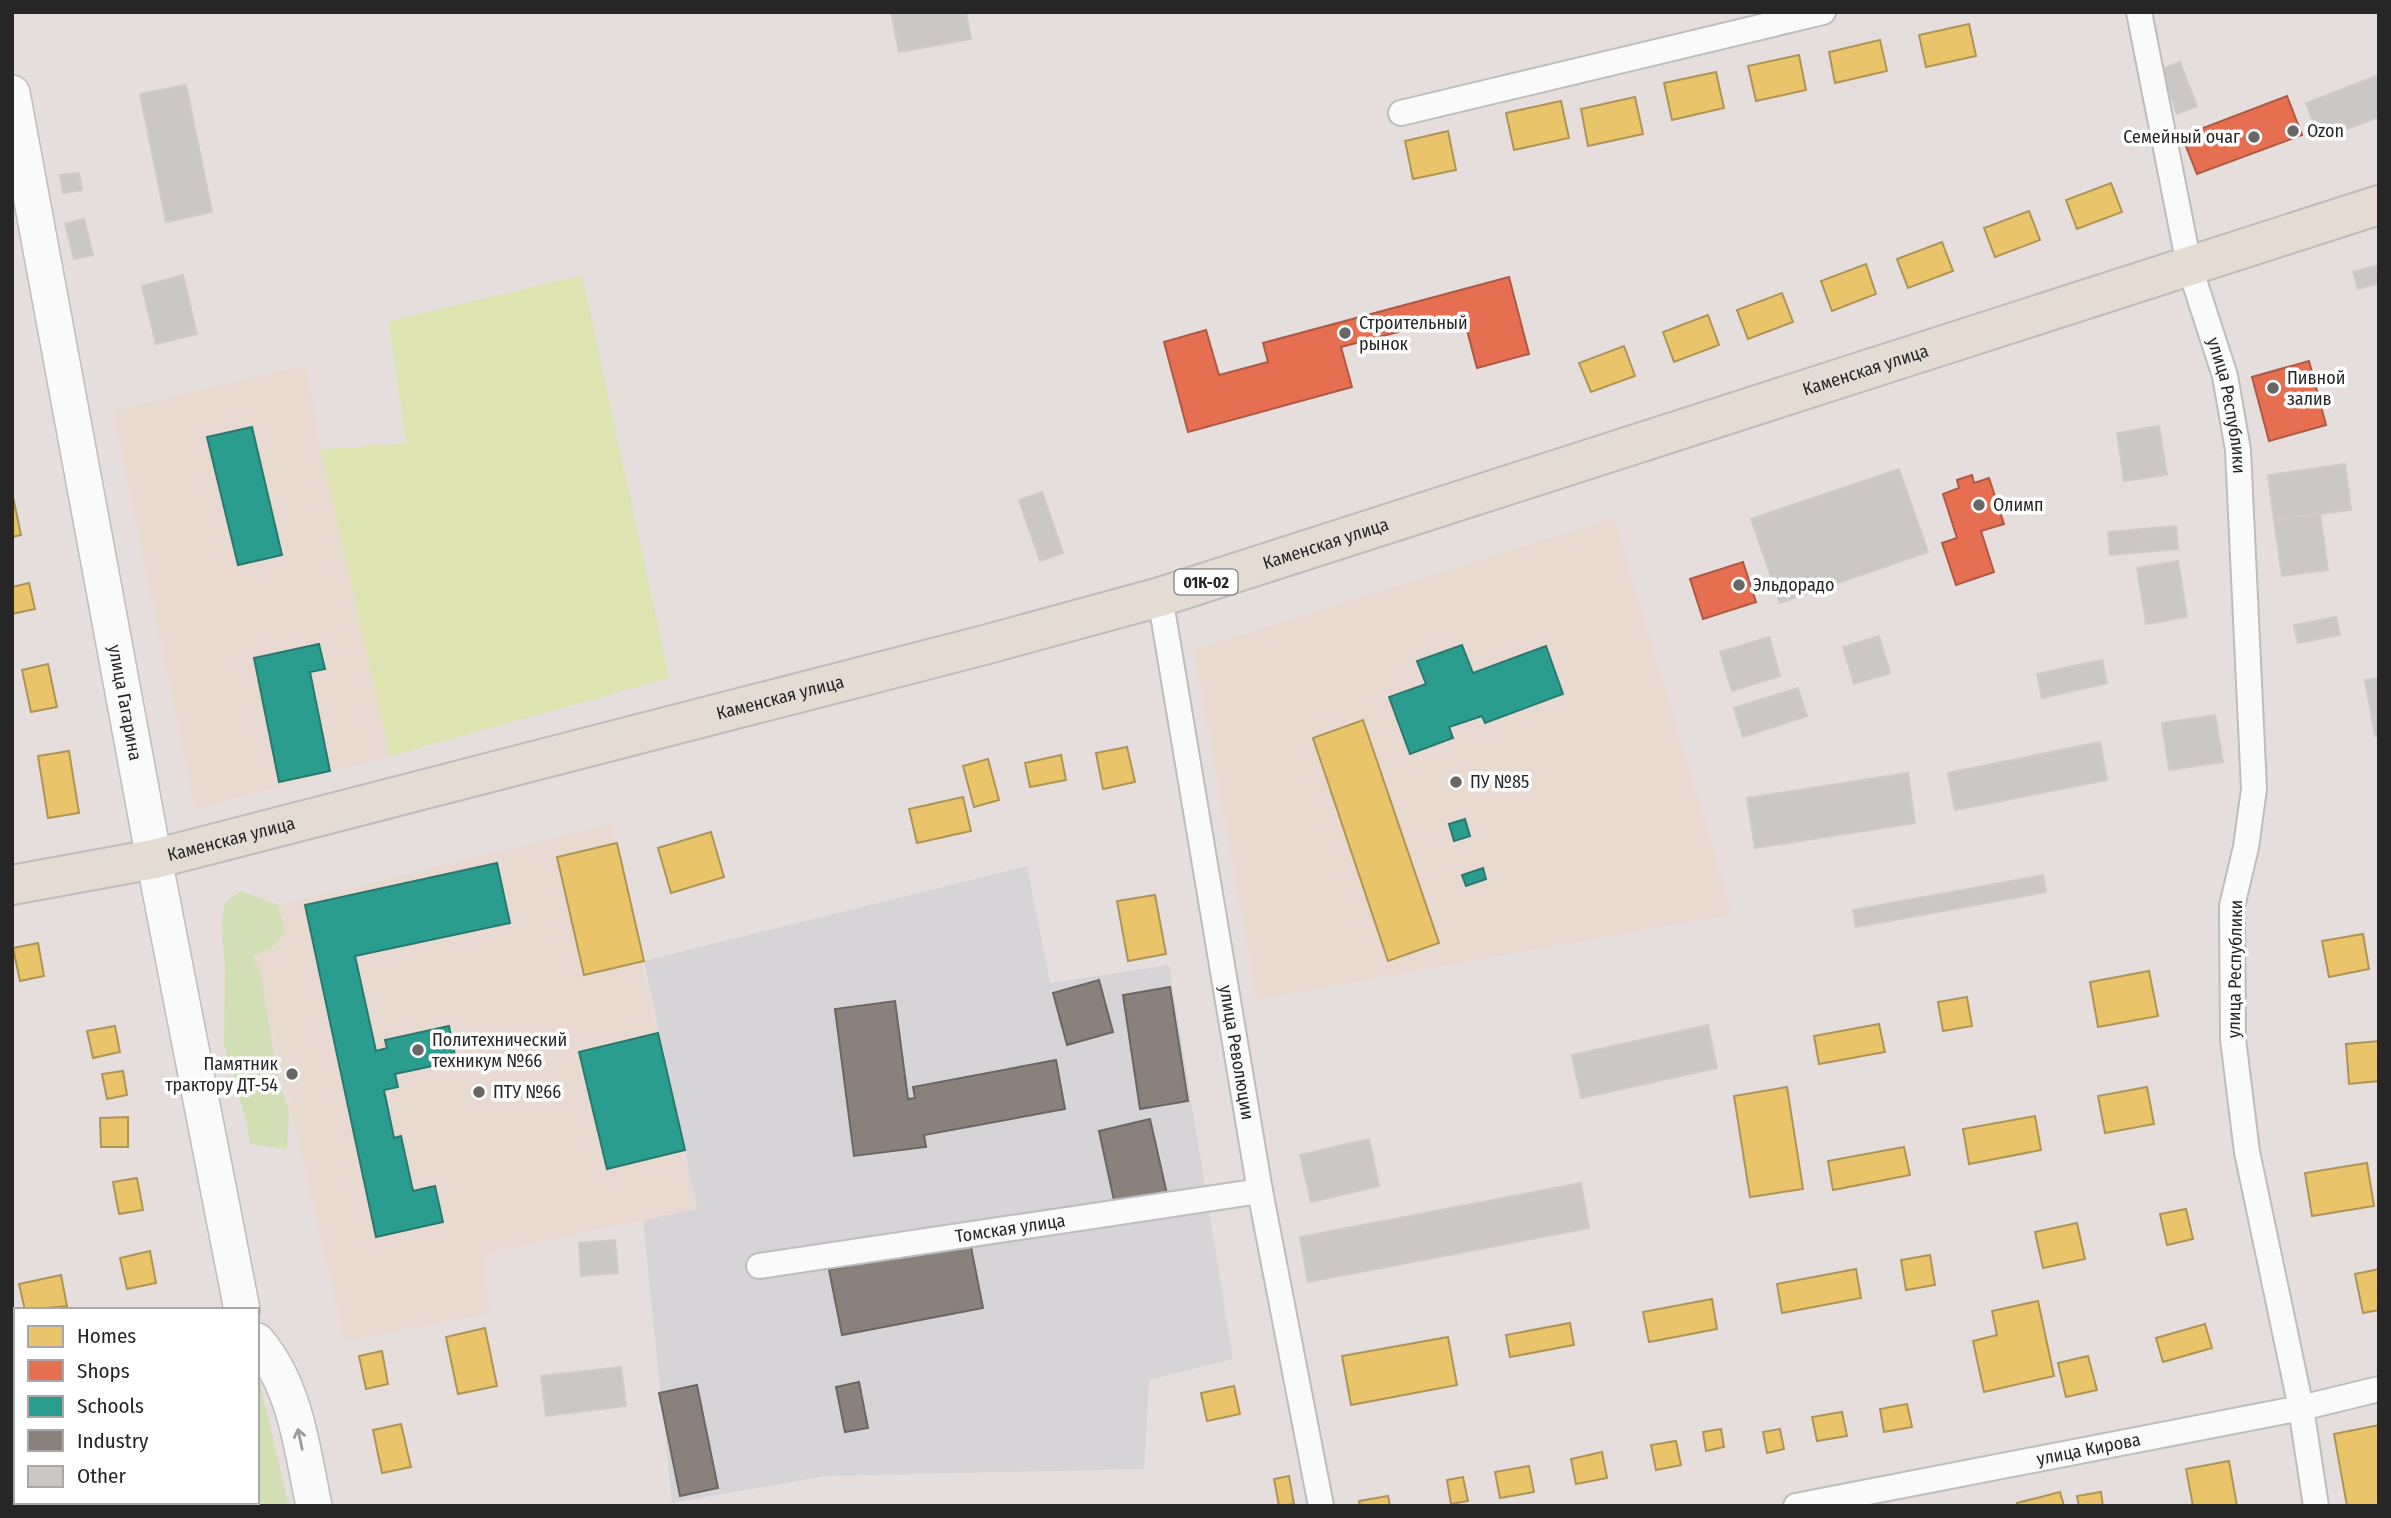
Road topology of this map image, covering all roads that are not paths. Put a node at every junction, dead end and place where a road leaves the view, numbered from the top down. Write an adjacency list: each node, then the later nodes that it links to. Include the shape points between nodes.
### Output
1 (1823, 12): 4 (street)
2 (2139, 12): 6 (street, улица Республики)
3 (12, 93): 8 (street, улица Гагарина)
4 (1401, 113)
5 (2379, 205): 6 (main road, Каменская улица / 01К-02)
6 (2189, 265): 7 (main road, Каменская улица / 01К-02); 15 (street, улица Республики, via 2225,376 2238,450 2254,789 2232,906 2233,1039 2247,1152)
7 (1160, 597): 8 (main road, Каменская улица / 01К-02); 10 (street, улица Революции)
8 (154, 859): 9 (main road, Каменская улица / 01К-02); 12 (street, улица Гагарина)
9 (12, 886)
10 (1260, 1191): 11 (street, Томская улица); 17 (street, улица Революции)
11 (759, 1266)
12 (243, 1308)
13 (259, 1343): 16 (street, one-way to 13, via 292,1404 274,1361)
14 (2379, 1389): 15 (street, улица Кирова)
15 (2301, 1408): 18 (street, улица Кирова); 19 (street, улица Республики)
16 (314, 1506)
17 (1321, 1506)
18 (1796, 1506)
19 (2316, 1506)

